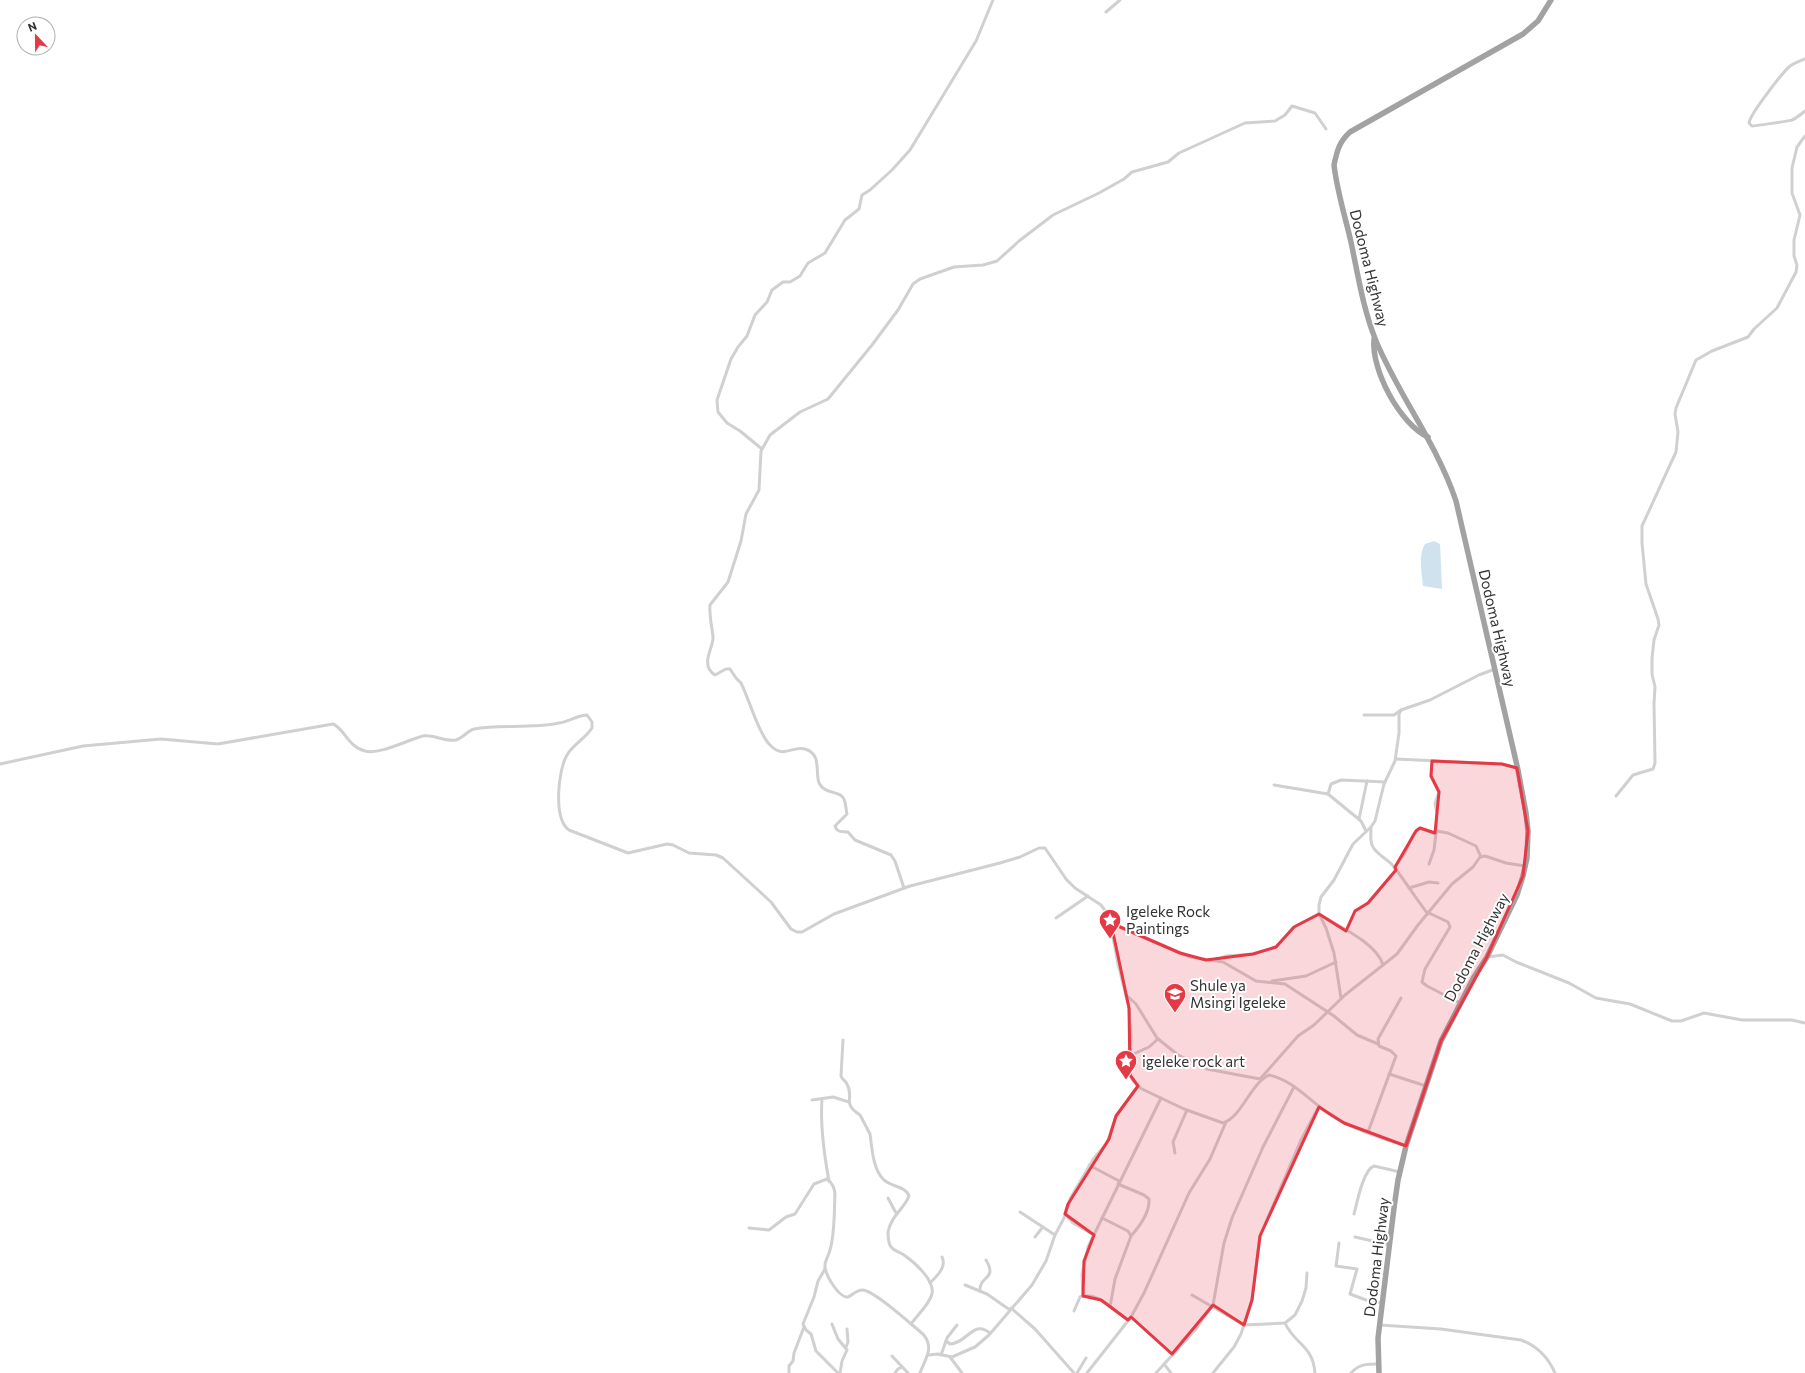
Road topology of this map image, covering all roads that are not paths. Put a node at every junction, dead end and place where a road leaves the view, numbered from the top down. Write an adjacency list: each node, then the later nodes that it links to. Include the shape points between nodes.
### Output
1 (993, 0): 11 (street, via 973,45 910,150 892,170 862,195 859,209 845,220 825,252 808,263 799,277 784,282 772,290 767,302 755,316 747,336 735,351 718,397 718,410 727,423)
2 (1120, 0): 4 (street)
3 (1551, 0): 9 (highway, Dodoma Highway, via 1538,21 1527,31 1358,126 1341,140 1334,165 1335,174 1363,302)
4 (1106, 12)
5 (1805, 59): 6 (street, via 1785,71 1749,123 1758,126 1789,121)
6 (1805, 111)
7 (1326, 129): 11 (street, via 1315,113 1292,106 1285,115 1271,123 1248,122 1179,153 1168,162 1135,171 1099,193 1061,210 997,261 983,265 954,267 920,278 872,345 828,399 800,412 775,430)
8 (1805, 136): 23 (street, via 1797,147 1792,168 1792,193 1800,214 1794,240 1796,272 1777,308 1748,337 1696,360 1675,414 1678,432 1676,452 1644,520 1642,544 1646,584 1659,625 1652,658 1655,687 1655,763 1653,769 1633,775)
9 (1375, 336): 10 (highway, Dodoma Highway); 10 (highway, via 1375,354 1385,389 1416,430)
10 (1428, 437): 12 (highway, Dodoma Highway, via 1456,501)
11 (762, 449): 33 (street, via 759,490 746,514 741,541 728,582 710,605 714,640 708,655 709,666 715,676 730,669 737,680 742,682 763,735 771,747 782,752 804,748 811,752 818,765 820,785 828,792 840,795 844,799 847,814 835,826 837,830 848,832 855,840 891,855 896,861)
12 (1495, 669): 13 (street, via 1430,700); 18 (highway, Dodoma Highway)
13 (1401, 710): 14 (street, via 1392,715); 15 (street)
14 (1364, 716)
15 (1396, 759): 16 (street); 20 (street)
16 (1432, 761): 18 (street, via 1502,764); 27 (street, via 1431,776 1439,792 1435,804)
17 (0, 764): 33 (street, via 83,746 161,738 218,744 333,724 337,725 349,742 367,751 425,736 455,740 474,729 527,727 559,723 588,715 592,728 568,753 559,778 560,816 563,825 569,830 628,854 667,844 689,853 721,857 766,897 789,927 797,932 802,932 843,910)
18 (1517, 768): 30 (highway, Dodoma Highway, via 1528,831)
19 (1367, 781): 20 (street); 22 (street, via 1341,780 1331,784); 24 (street)
20 (1385, 782): 25 (street, via 1375,821)
21 (1274, 785): 22 (street)
22 (1328, 794): 24 (street)
23 (1616, 796)
24 (1359, 819): 26 (street)
25 (1371, 827): 26 (street); 31 (street, via 1371,841 1376,852)
26 (1366, 831): 37 (street, via 1353,844 1334,880 1321,897)
27 (1436, 833): 28 (street, via 1448,833 1476,846); 29 (street); 31 (street, via 1420,828 1416,831)
28 (1481, 857): 30 (street); 36 (street, via 1452,884)
29 (1429, 864)
30 (1525, 866): 41 (highway, Dodoma Highway, via 1517,895)
31 (1395, 868): 34 (street); 40 (street, via 1368,903 1355,912)
32 (1438, 883): 34 (street, via 1429,882)
33 (904, 888): 35 (street, via 1000,864 1042,848 1048,851 1066,880)
34 (1409, 888): 36 (street)
35 (1088, 896): 38 (street); 39 (street, via 1107,910)
36 (1428, 913): 44 (street, via 1398,954); 49 (street, via 1448,922 1450,927 1425,970 1422,982)
37 (1319, 914): 40 (street); 42 (street, via 1294,927 1276,947); 43 (street, via 1330,939)
38 (1056, 918)
39 (1111, 923): 42 (street, via 1190,957); 46 (street)
40 (1346, 931): 44 (street, via 1376,951)
41 (1487, 957): 49 (highway, Dodoma Highway); 51 (street, via 1503,955 1569,983 1596,998 1630,1004 1672,1021 1681,1021 1704,1013 1742,1020 1792,1020)
42 (1216, 960): 45 (street, via 1256,981)
43 (1336, 962): 45 (street, via 1306,976); 47 (street)
44 (1383, 965): 47 (street)
45 (1270, 982): 50 (street, via 1285,984)
46 (1126, 995): 52 (street, via 1136,1004); 55 (street, via 1131,1036)
47 (1341, 998): 50 (street)
48 (1401, 998): 54 (street, via 1378,1038)
49 (1460, 1003): 59 (highway, Dodoma Highway, via 1441,1041)
50 (1329, 1012): 54 (street, via 1357,1035); 57 (street, via 1298,1036)
51 (1805, 1023)
52 (1158, 1039): 55 (street); 57 (street, via 1178,1054 1207,1068)
53 (843, 1040): 64 (street, via 841,1076 848,1085)
54 (1378, 1044): 56 (street, via 1396,1056)
55 (1129, 1056): 58 (street, via 1130,1075)
56 (1390, 1074): 59 (street); 68 (street)
57 (1261, 1079): 60 (street, via 1269,1075); 67 (street)
58 (1138, 1086): 61 (street); 71 (street, via 1116,1116 1109,1139)
59 (1426, 1086): 69 (highway, Dodoma Highway)
60 (1294, 1088): 65 (street); 100 (street, via 1263,1147 1232,1218 1224,1243)
61 (1160, 1098): 66 (street); 74 (street)
62 (822, 1099): 63 (street); 64 (street, via 833,1097); 73 (street, via 821,1126)
63 (812, 1100)
64 (849, 1102): 77 (street, via 852,1110 860,1115 868,1130 875,1162 884,1180 909,1194 906,1202)
65 (1318, 1106): 68 (street, via 1340,1120); 109 (street, via 1260,1236 1252,1300)
66 (1187, 1110): 67 (street, via 1218,1123); 70 (street, via 1173,1142)
67 (1226, 1122): 104 (street)
68 (1368, 1132): 69 (street)
69 (1406, 1146): 72 (highway, Dodoma Highway)
70 (1175, 1154)
71 (1089, 1165): 74 (street); 78 (street, via 1070,1197)
72 (1400, 1172): 79 (street, via 1374,1166 1368,1169); 89 (highway, Dodoma Highway)
73 (829, 1181): 81 (street, via 822,1180 814,1184 795,1214 786,1216 772,1228 764,1231); 92 (street, via 835,1194 831,1248)
74 (1119, 1182): 80 (street); 85 (street, via 1149,1199 1142,1220)
75 (888, 1198): 77 (street)
76 (1020, 1212): 82 (street)
77 (896, 1213): 94 (street, via 889,1229 889,1243 912,1261)
78 (1065, 1214): 83 (street); 84 (street, via 1073,1223)
79 (1354, 1214)
80 (1102, 1218): 84 (street); 85 (street, via 1128,1231)
81 (749, 1228)
82 (1042, 1228): 83 (street); 86 (street)
83 (1055, 1235): 102 (street, via 1032,1285)
84 (1094, 1235): 98 (street, via 1084,1261)
85 (1131, 1236): 101 (street, via 1117,1271)
86 (1035, 1237)
87 (1354, 1237): 89 (street)
88 (1339, 1243): 99 (street, via 1336,1266 1357,1269 1350,1294)
89 (1390, 1245): 99 (highway, Dodoma Highway)
90 (942, 1258): 94 (street, via 944,1267)
91 (986, 1260): 96 (street, via 991,1271 981,1285)
92 (825, 1269): 107 (street, via 842,1296 848,1297 861,1290 867,1290); 111 (street, via 818,1281)
93 (1307, 1273): 105 (street, via 1302,1301 1295,1315)
94 (930, 1283): 107 (street, via 931,1297)
95 (965, 1285): 96 (street)
96 (980, 1291): 102 (street)
97 (1192, 1294): 100 (street)
98 (1083, 1296): 101 (street, via 1101,1300); 103 (street, via 1078,1300)
99 (1384, 1303): 110 (highway, Dodoma Highway)
100 (1213, 1305): 109 (street); 116 (street, via 1196,1329)
101 (1110, 1306): 104 (street)
102 (1011, 1309): 113 (street); 131 (street, via 1035,1329)
103 (1074, 1311)
104 (1129, 1319): 116 (street); 132 (street)
105 (1285, 1323): 109 (street); 136 (street, via 1292,1335 1310,1353)
106 (832, 1324): 115 (street, via 838,1339)
107 (911, 1324): 119 (street, via 926,1338)
108 (957, 1325): 114 (street)
109 (1244, 1325): 135 (street, via 1234,1347)
110 (1380, 1325): 123 (highway, Dodoma Highway); 139 (street, via 1435,1328 1521,1340 1531,1344 1546,1357)
111 (804, 1327): 125 (street, via 789,1366); 126 (street, via 811,1334 816,1351)
112 (847, 1329): 115 (street)
113 (990, 1333): 114 (street, via 983,1328 977,1329 959,1343 950,1344); 120 (street, via 975,1347)
114 (946, 1341): 117 (street)
115 (846, 1348): 126 (street, via 847,1353)
116 (1172, 1354): 122 (street)
117 (941, 1355): 119 (street); 120 (street)
118 (892, 1356): 124 (street)
119 (928, 1356): 129 (street)
120 (950, 1357): 130 (street)
121 (1086, 1358): 131 (street)
122 (1164, 1364): 133 (street); 134 (street)
123 (1379, 1364): 137 (street, via 1364,1364); 138 (highway, Dodoma Highway)
124 (902, 1366): 127 (street); 128 (street)
125 (789, 1373)
126 (839, 1373)
127 (895, 1373)
128 (908, 1373)
129 (920, 1373)
130 (962, 1373)
131 (1076, 1373)
132 (1088, 1373)
133 (1156, 1373)
134 (1171, 1373)
135 (1213, 1373)
136 (1315, 1373)
137 (1351, 1373)
138 (1379, 1373)
139 (1555, 1373)

